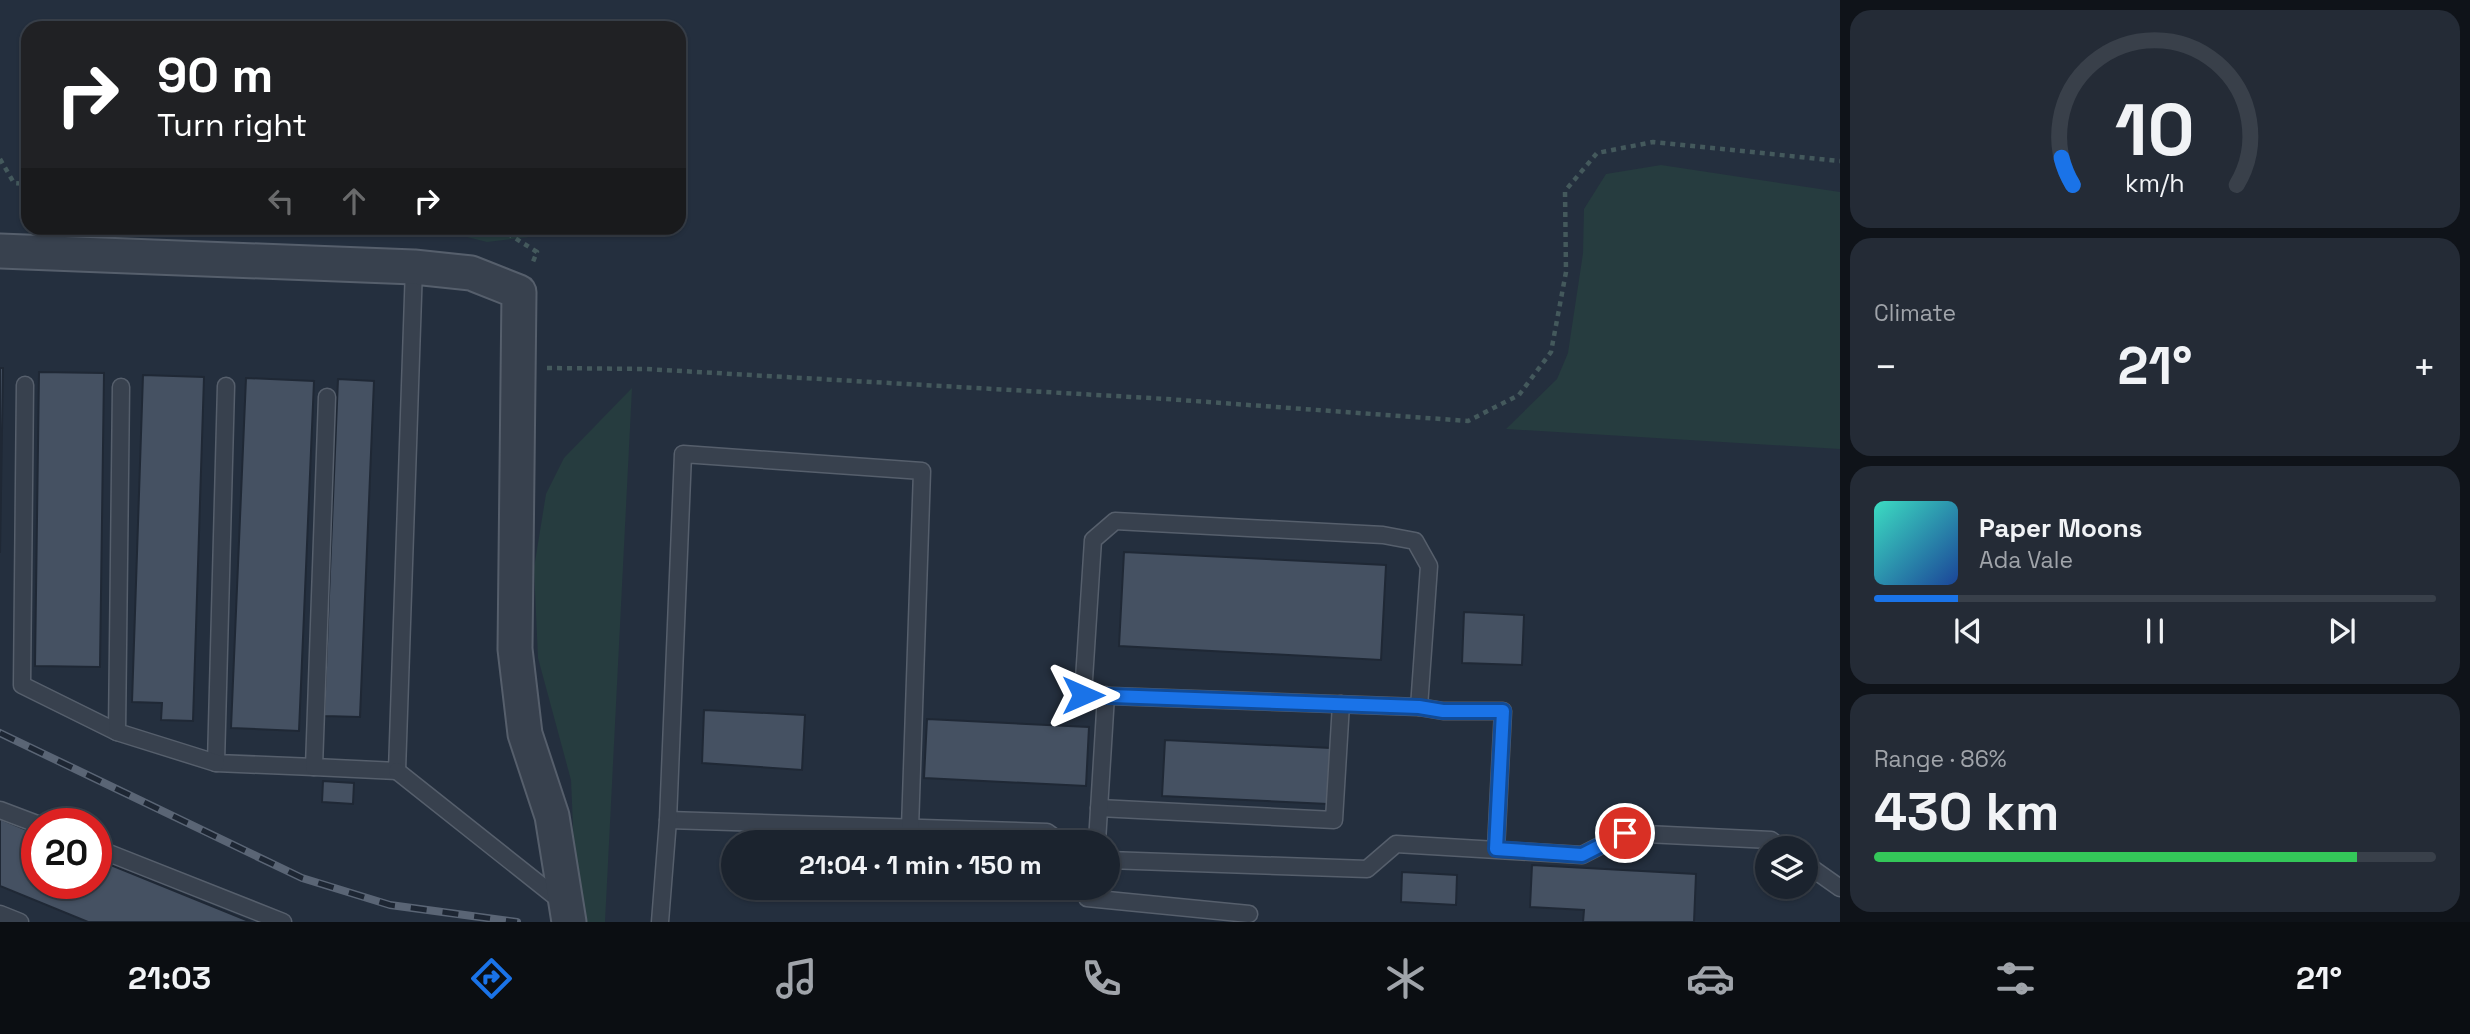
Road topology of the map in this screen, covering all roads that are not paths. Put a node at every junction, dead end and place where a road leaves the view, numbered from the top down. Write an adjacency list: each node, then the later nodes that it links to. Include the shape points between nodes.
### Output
1 (0, 251): 2 (street)
2 (414, 267): 13 (lane); 29 (street, via 471,273 519,292 515,649 525,734 552,816)
3 (25, 386): 10 (lane, via 22,685)
4 (226, 386): 11 (lane)
5 (121, 387): 10 (lane)
6 (327, 397): 12 (lane)
7 (1106, 695): 8 (lane); 9 (lane, via 1083,695 1093,540 1115,521 1383,535 1415,541 1429,566); 14 (lane)
8 (1340, 704): 9 (lane); 14 (lane, via 1334,820)
9 (1419, 707): 22 (lane, via 1503,711)
10 (117, 732): 11 (lane)
11 (216, 763): 12 (lane)
12 (314, 767): 13 (lane)
13 (397, 771): 29 (lane, via 517,863)
14 (1099, 808): 20 (lane)
15 (0, 810): 16 (lane)
16 (21, 818)
17 (668, 820): 18 (lane); 18 (lane, via 683,454 922,471); 33 (lane)
18 (910, 828): 19 (lane)
19 (978, 830)
20 (1098, 830)
21 (1755, 839): 22 (lane, via 1625,833 1582,855)
22 (1496, 849): 24 (lane, via 1396,844 1367,869)
23 (112, 854): 32 (lane)
24 (1120, 860)
25 (1818, 872): 26 (lane)
26 (1840, 888)
27 (1107, 900): 30 (lane)
28 (0, 914): 31 (lane)
29 (568, 914)
30 (1249, 914)
31 (20, 922)
32 (283, 922)
33 (660, 922)

